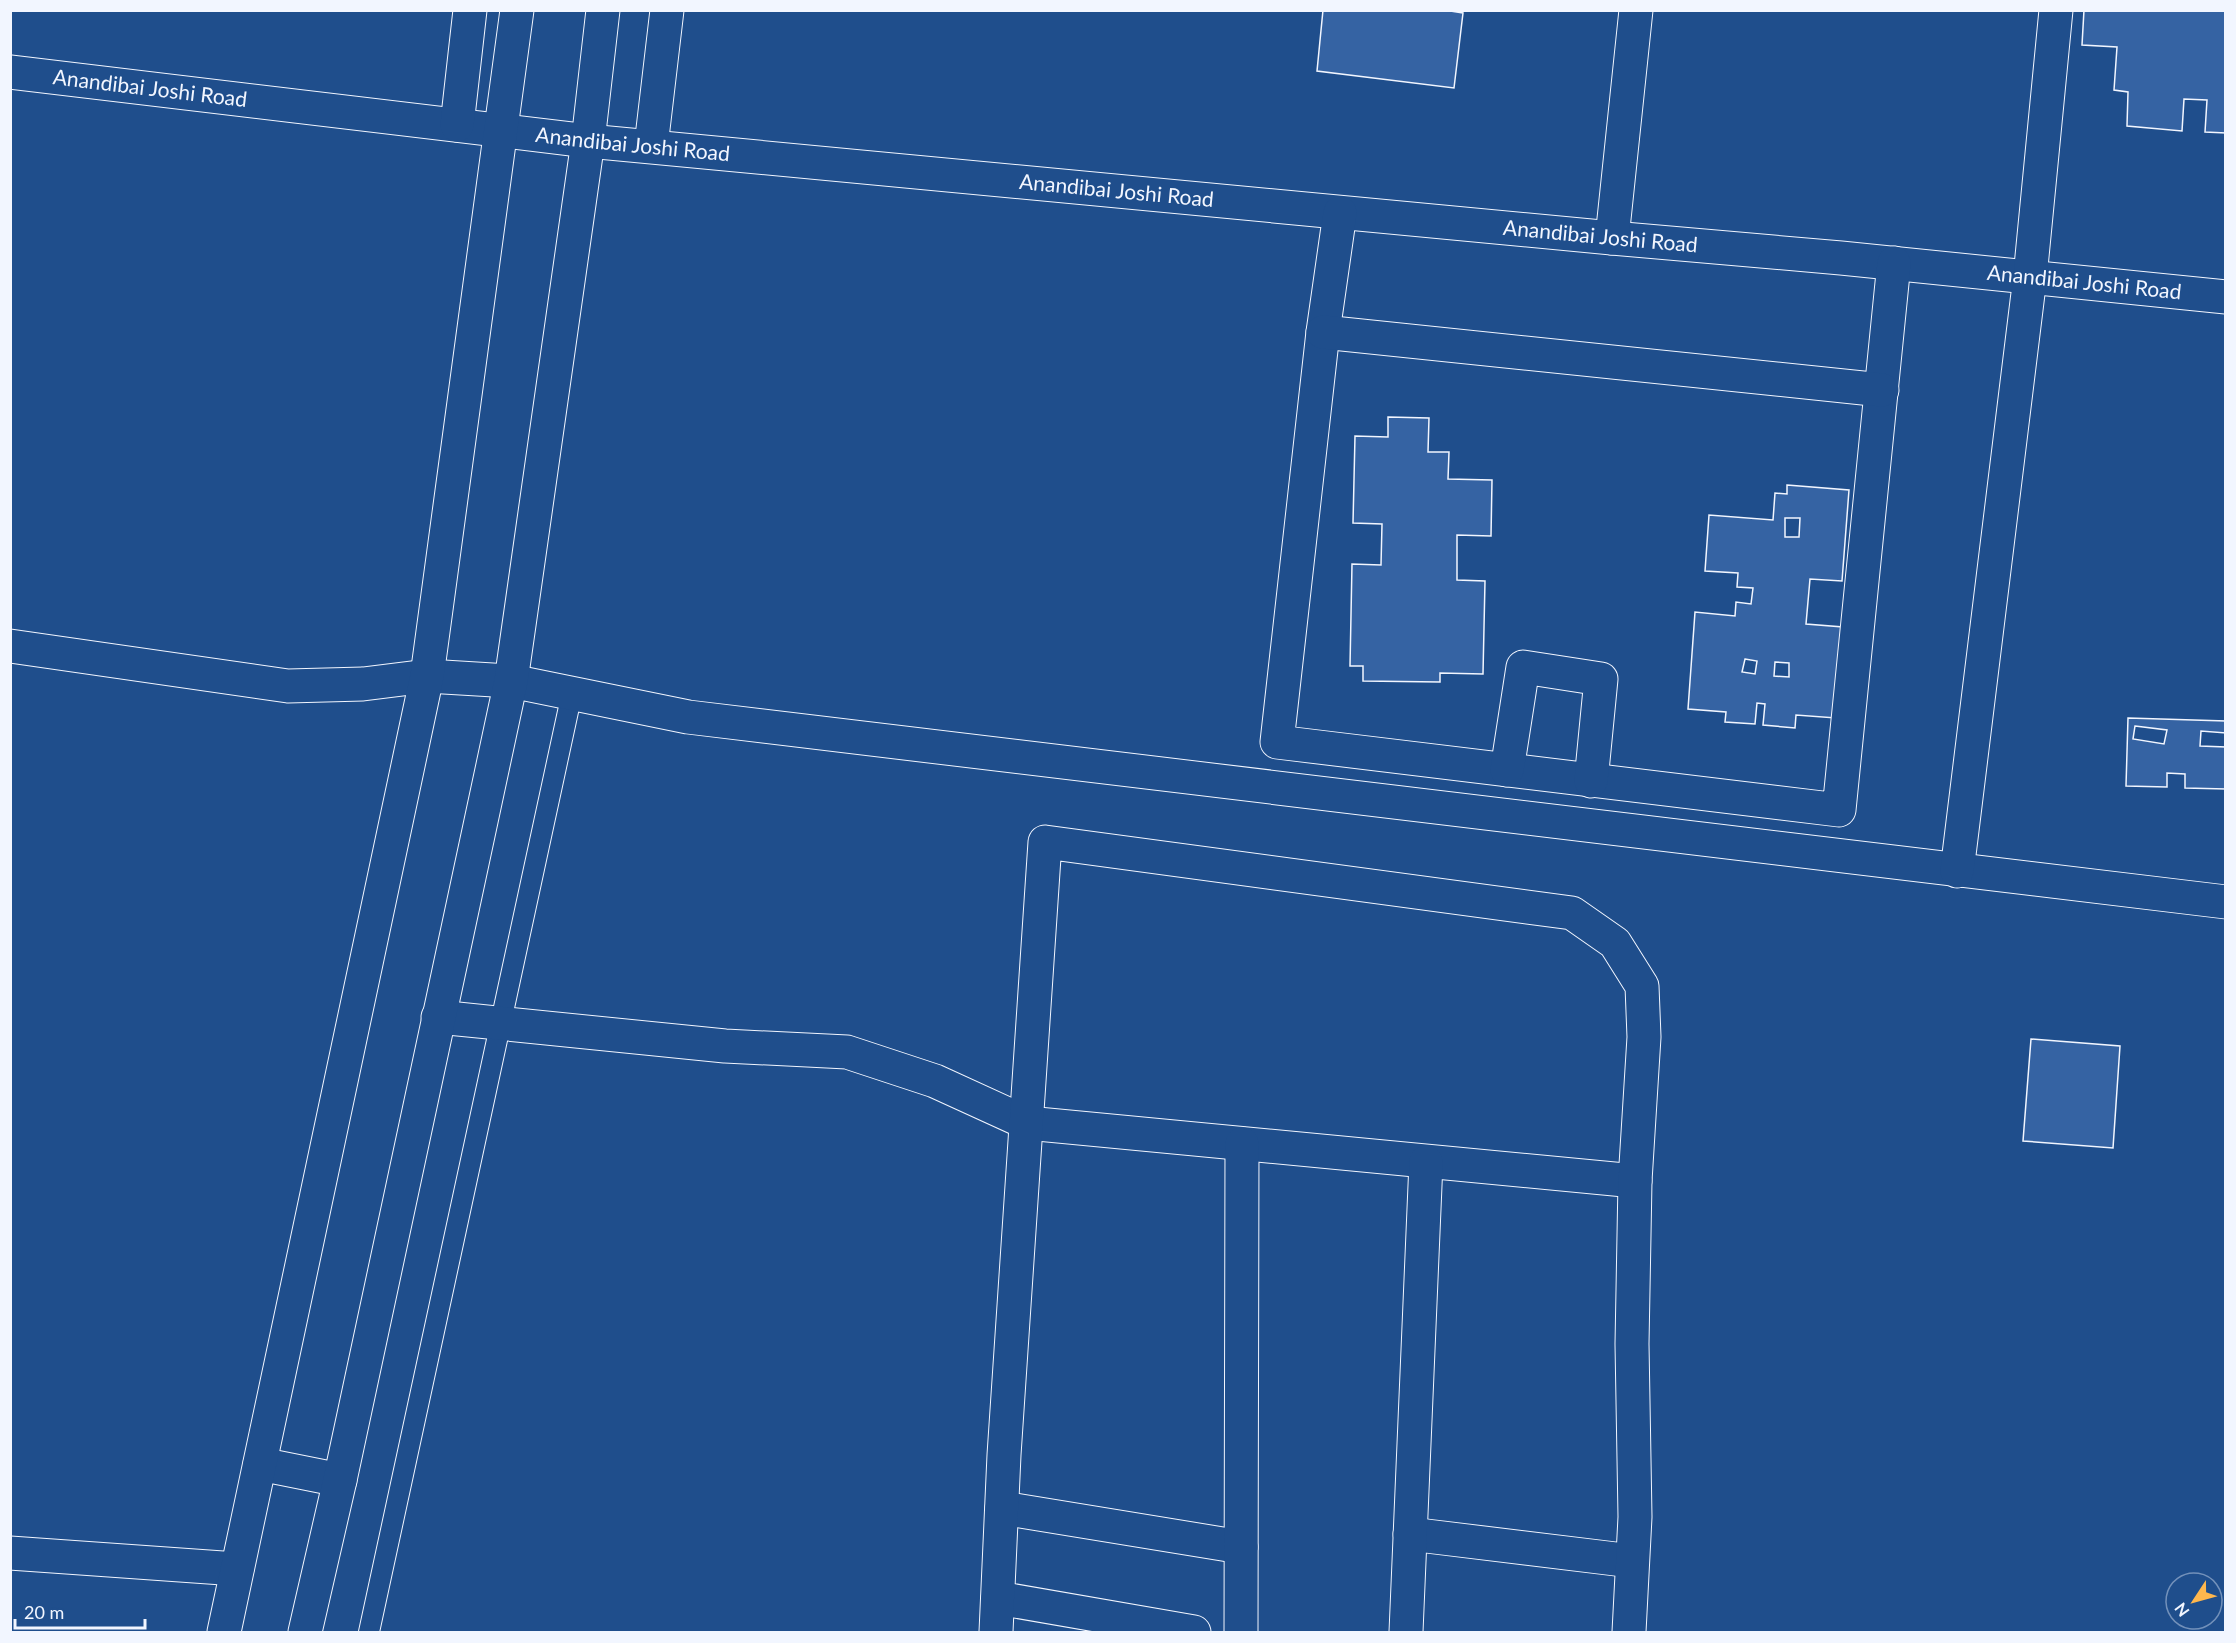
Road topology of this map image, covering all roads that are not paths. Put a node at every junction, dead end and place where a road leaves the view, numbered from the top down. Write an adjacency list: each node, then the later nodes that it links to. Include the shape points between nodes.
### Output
1 (470, 10): 8 (street)
2 (517, 10): 9 (street)
3 (603, 10): 10 (street)
4 (667, 10): 11 (street)
5 (1636, 10): 13 (street)
6 (2056, 10): 15 (street)
7 (10, 72): 8 (street, Anandibai Joshi Road)
8 (457, 125): 9 (street, Anandibai Joshi Road)
9 (502, 130): 10 (street, Anandibai Joshi Road); 20 (street)
10 (588, 141): 11 (street, Anandibai Joshi Road); 21 (street)
11 (651, 146): 12 (street, Anandibai Joshi Road)
12 (1340, 213): 13 (street, Anandibai Joshi Road); 17 (street)
13 (1612, 238): 14 (street, Anandibai Joshi Road)
14 (1894, 263): 15 (street, Anandibai Joshi Road); 18 (street)
15 (2030, 277): 16 (street, Anandibai Joshi Road); 25 (street)
16 (2226, 297)
17 (1323, 332): 18 (street); 23 (street, via 1277,742)
18 (1882, 390): 24 (street, via 1839,810)
19 (10, 646): 20 (street, via 288,686 363,684)
20 (427, 676): 21 (street); 33 (street)
21 (511, 681): 22 (street); 27 (street)
22 (572, 693): 25 (street, via 688,717); 28 (lane)
23 (1507, 770): 24 (street); 24 (street, via 1523,667 1601,679)
24 (1591, 781)
25 (1957, 871): 26 (street)
26 (2226, 902)
27 (438, 1017): 28 (street); 34 (street)
28 (501, 1023): 29 (street, via 725,1046 847,1052 935,1081); 44 (lane)
29 (1027, 1123): 30 (street); 32 (street, via 1044,842 1572,914 1616,943 1642,986 1644,1037); 35 (street)
30 (1242, 1144): 31 (street); 37 (street)
31 (1426, 1162): 32 (street); 36 (street)
32 (1635, 1181): 39 (street)
33 (260, 1464): 34 (street); 40 (street)
34 (340, 1480): 43 (street)
35 (1002, 1508): 37 (street); 41 (street)
36 (1410, 1534): 39 (street); 48 (street)
37 (1241, 1547): 47 (street)
38 (10, 1553): 40 (street)
39 (1632, 1561): 49 (street)
40 (237, 1569): 42 (street)
41 (998, 1598): 45 (street); 46 (street)
42 (224, 1632)
43 (305, 1632)
44 (369, 1632)
45 (996, 1632)
46 (1194, 1632)
47 (1241, 1632)
48 (1406, 1632)
49 (1629, 1632)

